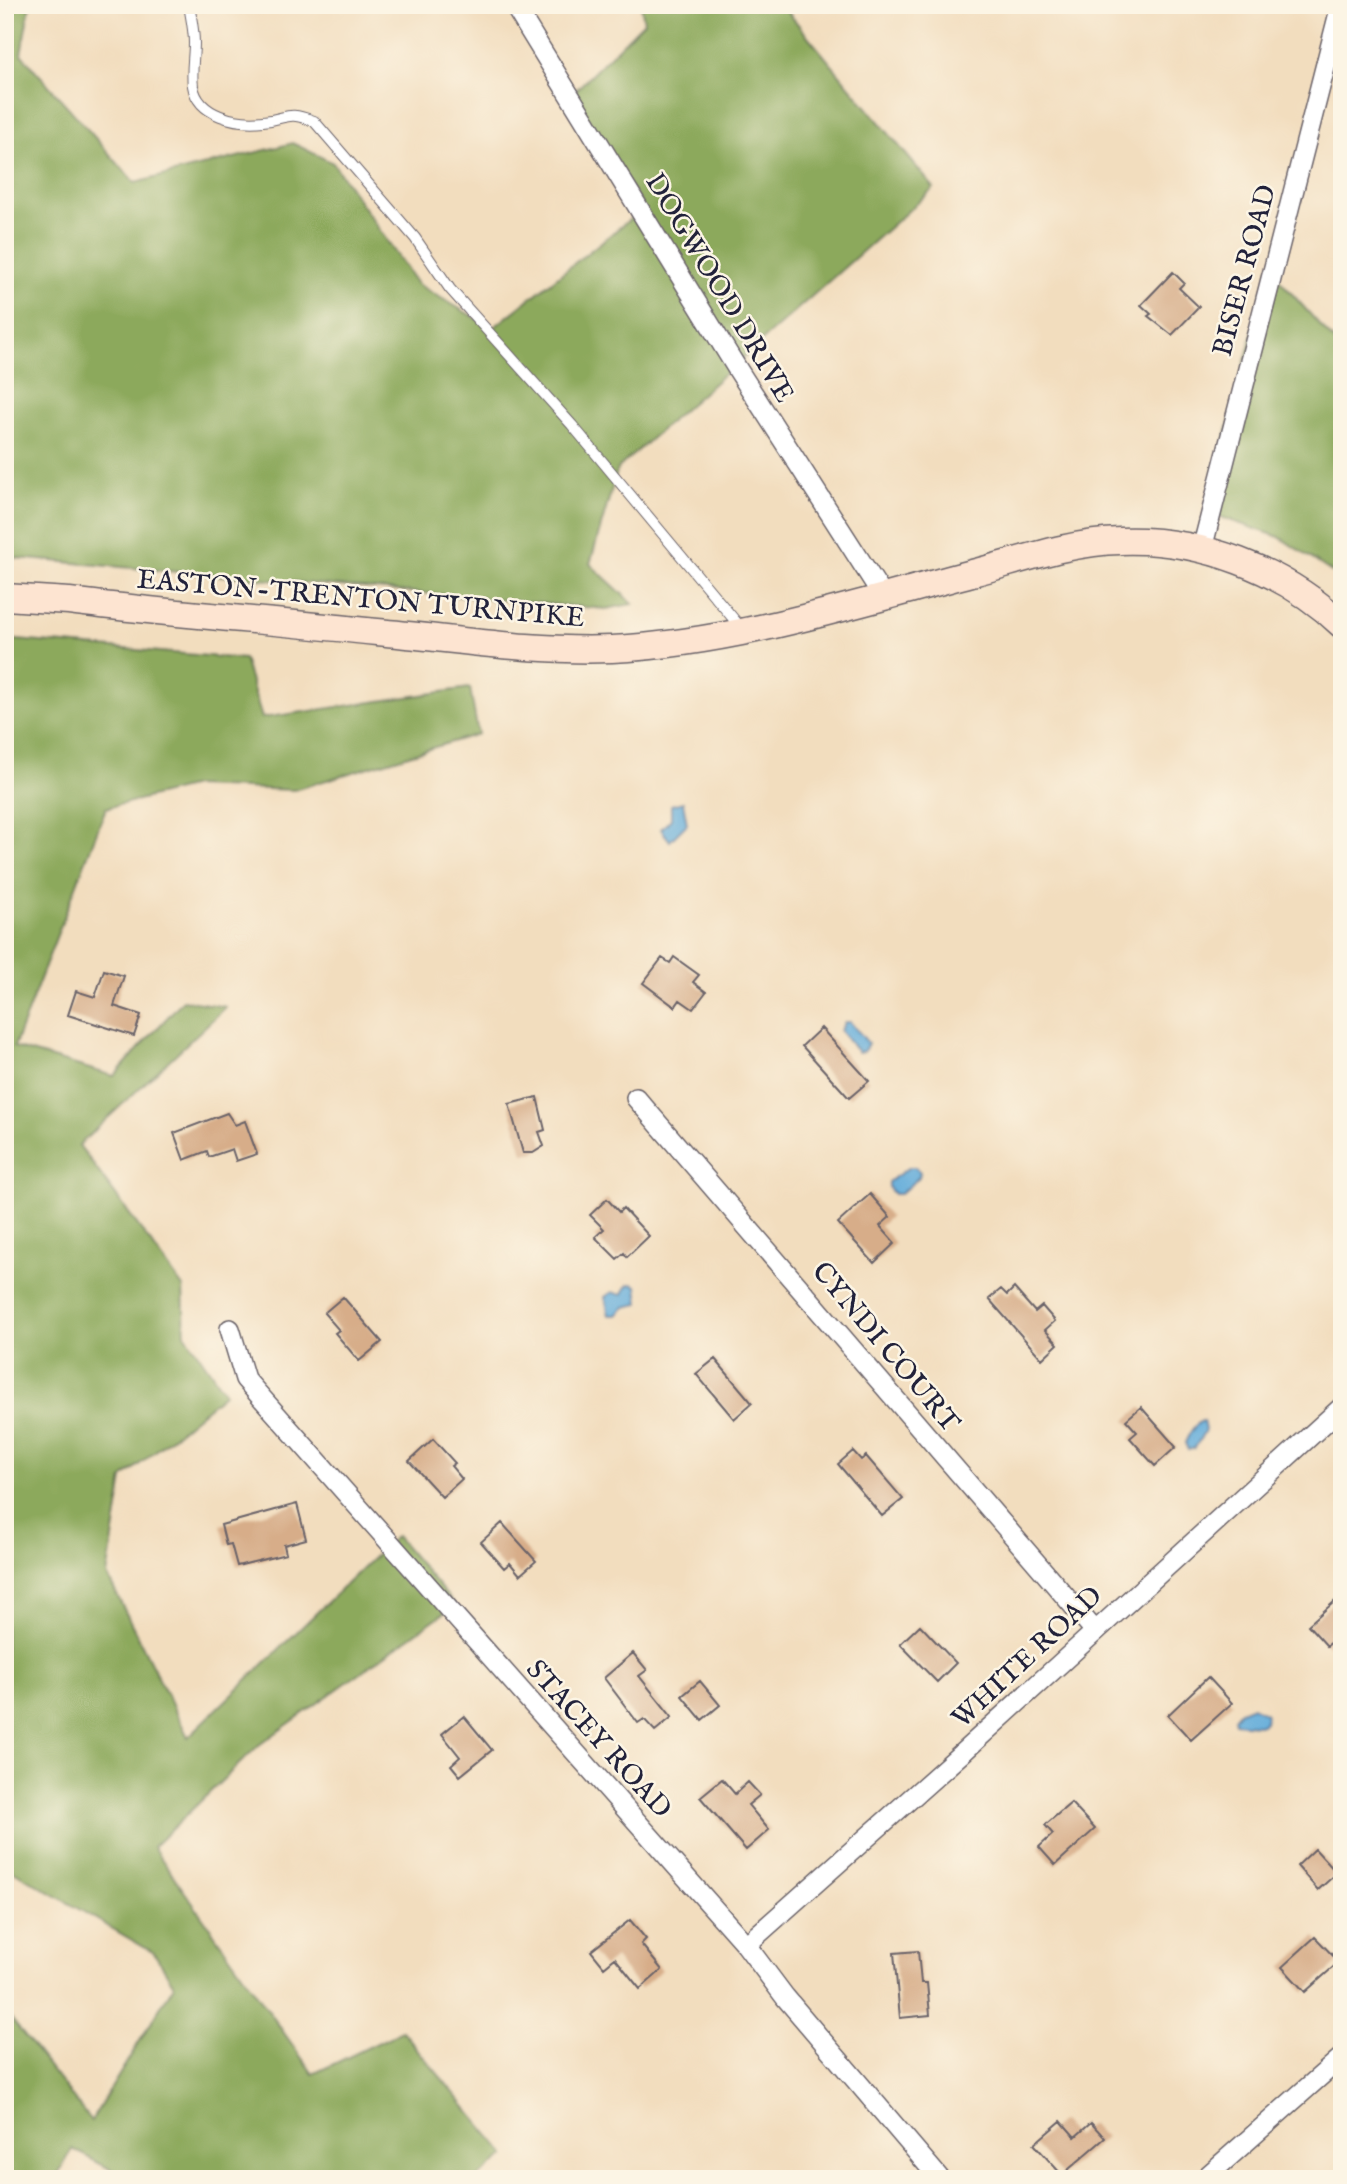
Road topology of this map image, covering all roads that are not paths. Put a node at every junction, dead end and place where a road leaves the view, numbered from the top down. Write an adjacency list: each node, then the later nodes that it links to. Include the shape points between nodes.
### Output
1 (189, 5): 8 (lane, via 193,87 204,107 220,117 243,121 293,113 314,121 415,238 450,289 572,425)
2 (514, 5): 5 (street, DOGWOOD DRIVE)
3 (1340, 5): 4 (street, BISER ROAD)
4 (1202, 549): 5 (main road, EASTON-TRENTON TURNPIKE, via 1118,541); 7 (main road, EASTON-TRENTON TURNPIKE, via 1269,574 1304,594)
5 (883, 596): 8 (main road, EASTON-TRENTON TURNPIKE)
6 (5, 597): 8 (main road, EASTON-TRENTON TURNPIKE, via 544,650 659,645)
7 (1342, 625)
8 (742, 630)
9 (636, 1098): 12 (street, CYNDI COURT)
10 (230, 1329): 13 (street, STACEY ROAD, via 251,1387)
11 (1342, 1407): 12 (street, WHITE ROAD)
12 (1095, 1631): 13 (street, WHITE ROAD)
13 (746, 1945): 15 (street, STACEY ROAD)
14 (1342, 2056): 16 (street)
15 (940, 2179)
16 (1204, 2179)

